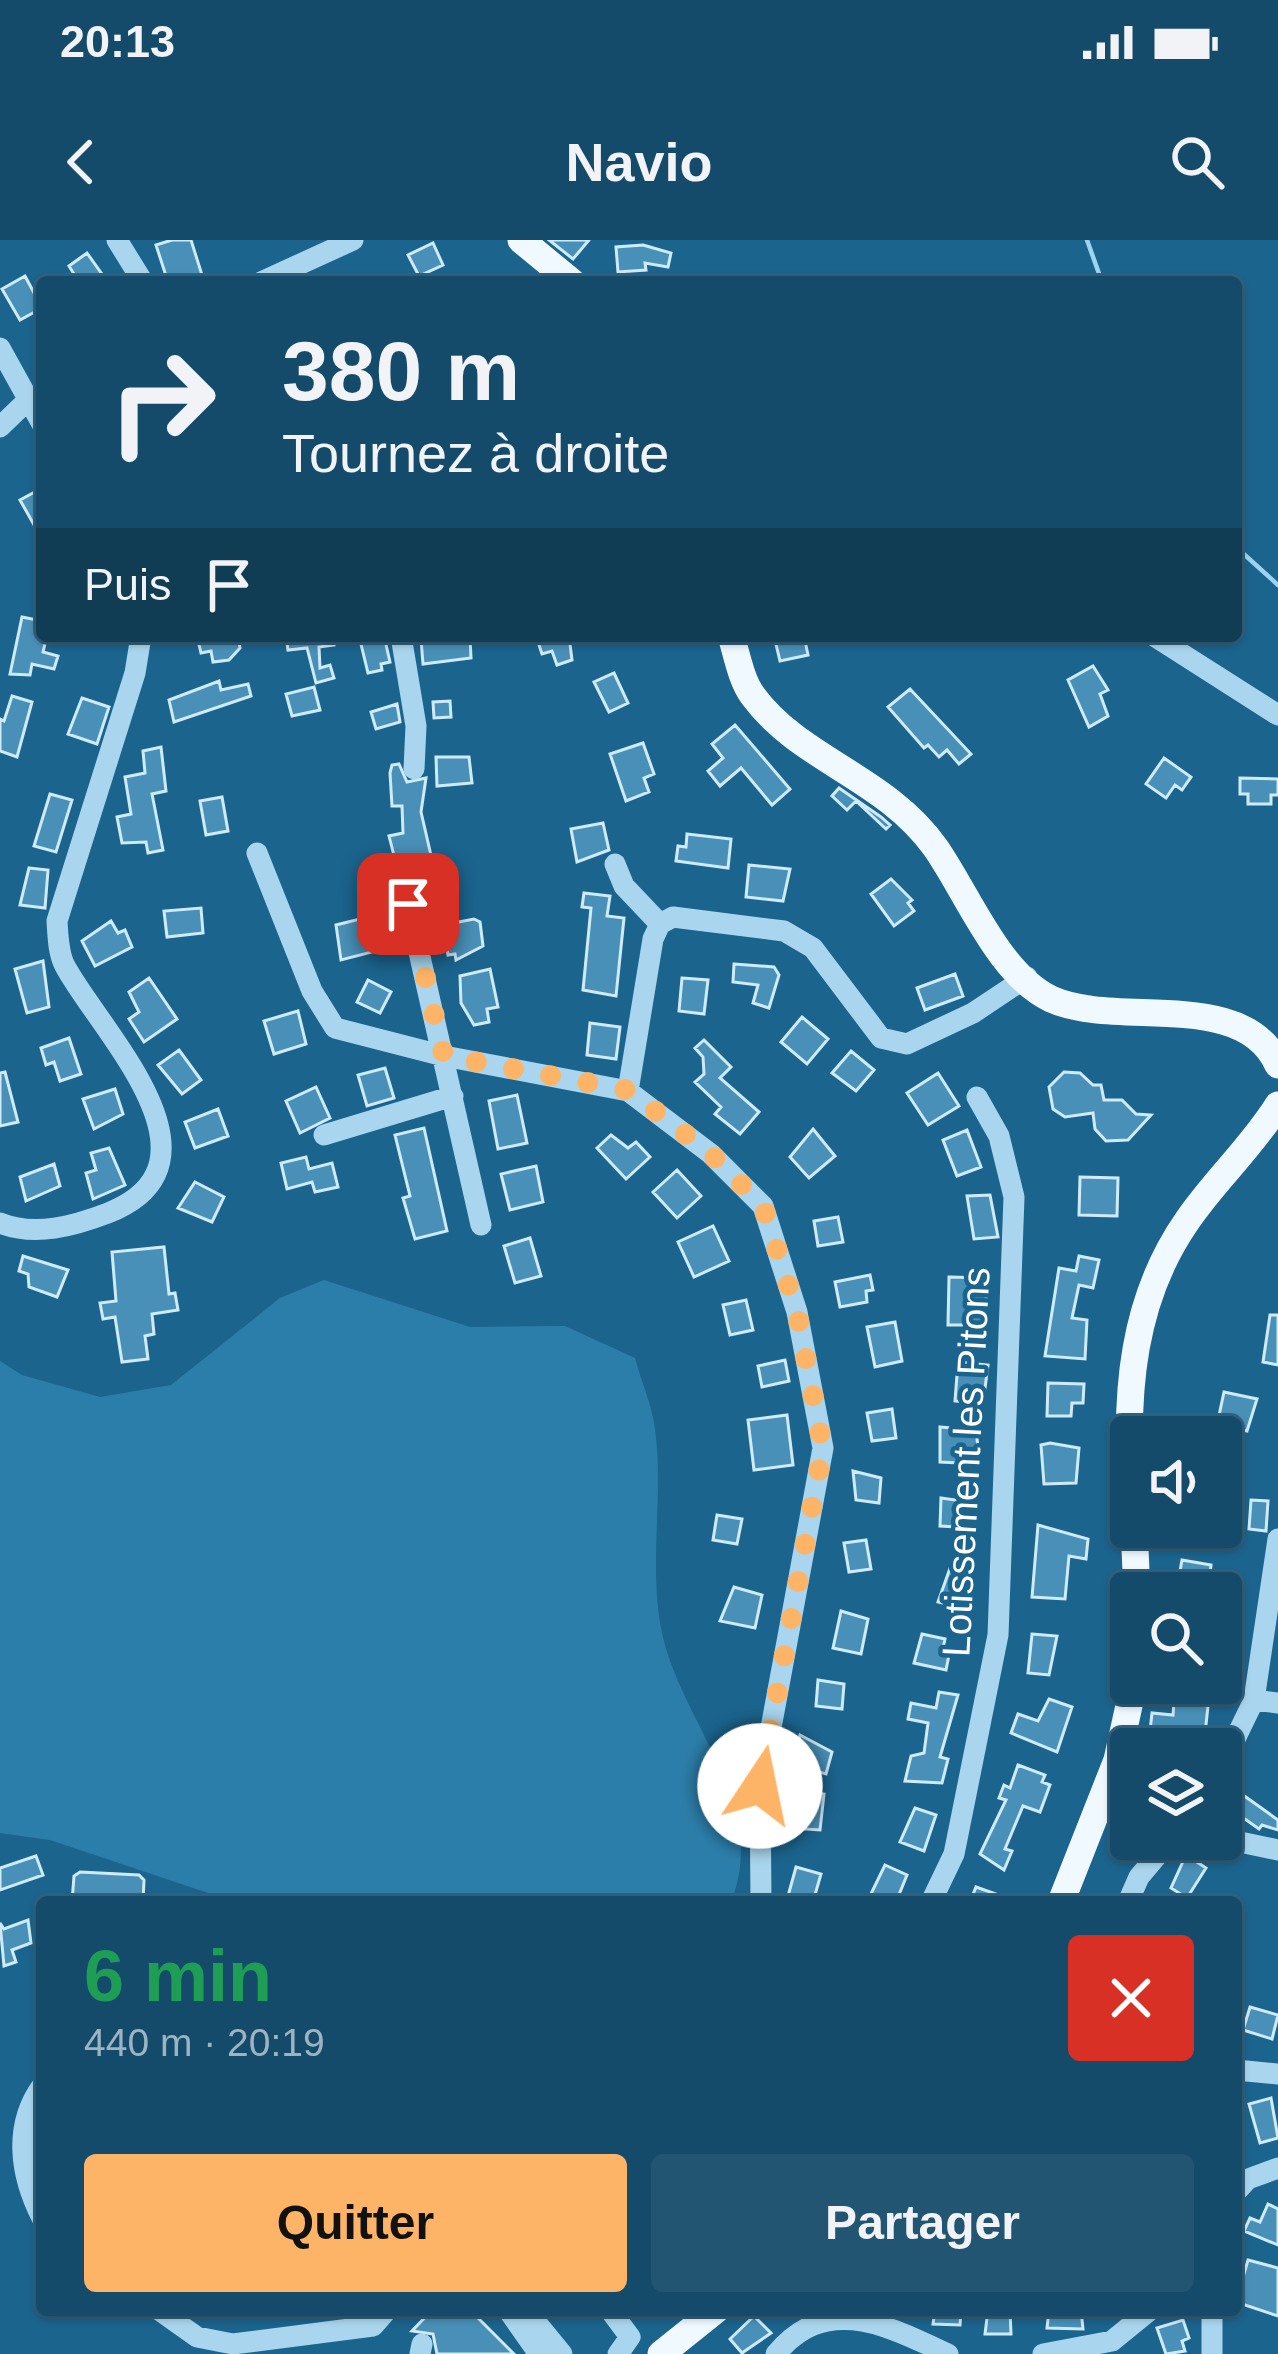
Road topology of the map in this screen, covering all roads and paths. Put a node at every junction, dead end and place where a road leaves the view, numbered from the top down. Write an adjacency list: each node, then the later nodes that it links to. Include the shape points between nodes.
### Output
1 (118, 240): 4 (street)
2 (353, 240): 5 (street)
3 (521, 240): 6 (main road)
4 (139, 276)
5 (274, 276)
6 (565, 276)
7 (0, 348): 8 (street)
8 (28, 400): 9 (street); 10 (street)
9 (36, 414)
10 (0, 427)
11 (140, 642): 29 (street, via 57,920 62,962 152,1100 162,1131 158,1162 143,1190 103,1215 38,1231)
12 (402, 642): 16 (street, via 416,726)
13 (732, 642): 21 (main road, via 750,693 783,729 885,793 935,846 991,943)
14 (1163, 642): 15 (street)
15 (1278, 715)
16 (414, 769)
17 (257, 853): 22 (street, via 335,1028)
18 (615, 864): 20 (street)
19 (408, 904): 22 (street)
20 (660, 924): 21 (street, via 673,917 784,931 813,948 881,1038 907,1044); 24 (street)
21 (1027, 977): 23 (main road, via 1049,998 1115,1013 1184,1013 1247,1030)
22 (444, 1056): 24 (street); 25 (street)
23 (1278, 1065)
24 (628, 1090): 41 (street, via 763,1206 797,1312 823,1448 760,1786)
25 (453, 1096): 28 (street); 30 (street)
26 (977, 1097): 42 (street, Lotissement les Pitons, via 999,1136 1014,1197 998,1635 953,1854)
27 (1278, 1105): 31 (main road, via 1186,1221 1138,1320)
28 (324, 1135)
29 (0, 1223)
30 (481, 1225)
31 (1130, 1416)
32 (1278, 1539): 33 (street)
33 (1274, 1574): 34 (street)
34 (1254, 1700): 35 (street); 37 (street)
35 (1278, 1702)
36 (1129, 1704): 43 (main road, via 1117,1760)
37 (1240, 1728)
38 (1242, 1842): 39 (street)
39 (1278, 1850)
40 (1153, 1860): 44 (street)
41 (761, 1896)
42 (934, 1896)
43 (1063, 1896)
44 (1131, 1896)
45 (1242, 2071): 46 (street)
46 (1278, 2074)
47 (36, 2096): 50 (street, via 23,2119 22,2164)
48 (1278, 2168): 49 (street)
49 (1242, 2186)
50 (36, 2202)
51 (167, 2316): 52 (street, via 197,2337 233,2344 373,2326)
52 (382, 2316)
53 (512, 2316): 59 (street)
54 (531, 2316): 60 (street)
55 (614, 2316): 61 (street, via 630,2337)
56 (708, 2316): 62 (main road)
57 (1143, 2316): 65 (street, via 1112,2342)
58 (1212, 2316): 66 (street)
59 (539, 2354)
60 (562, 2354)
61 (618, 2354)
62 (661, 2354)
63 (776, 2354): 64 (street, via 819,2321 851,2316)
64 (948, 2354)
65 (1043, 2354)
66 (1212, 2354)

